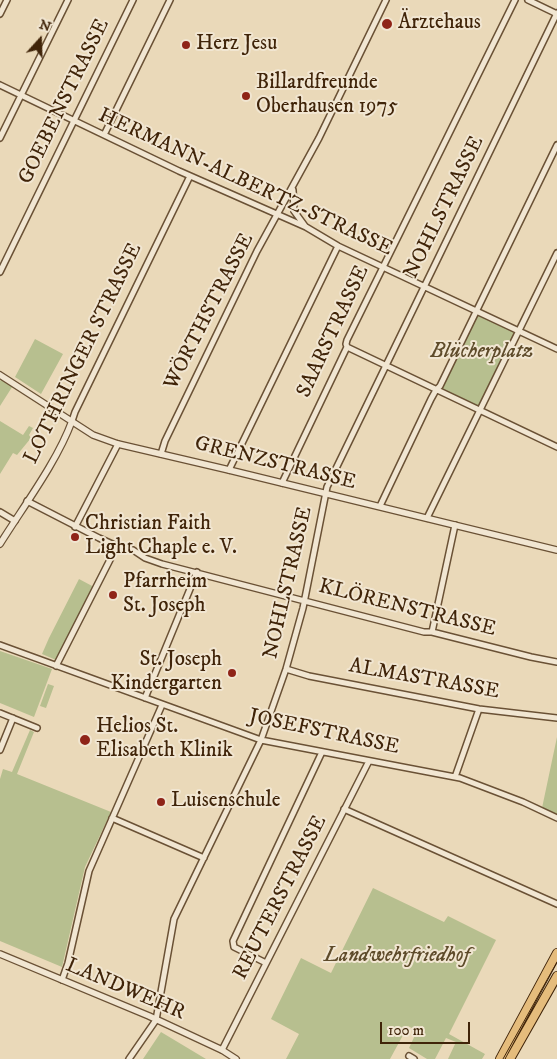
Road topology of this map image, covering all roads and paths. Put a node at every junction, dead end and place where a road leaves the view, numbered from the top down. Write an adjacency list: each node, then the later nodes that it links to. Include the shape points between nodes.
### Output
1 (7, 0): 9 (street)
2 (68, 0): 11 (street)
3 (133, 0): 12 (street, GOEBENSTRASSE)
4 (170, 0): 13 (street)
5 (386, 0): 17 (street, WÖRTHSTRASSE)
6 (515, 0): 22 (street, SAARSTRASSE)
7 (528, 0): 8 (street)
8 (557, 13): 24 (street, NOHLSTRASSE)
9 (0, 14)
10 (0, 84): 11 (street, HERMANN-ALBERTZ-STRASSE)
11 (21, 95): 12 (street, HERMANN-ALBERTZ-STRASSE); 14 (street)
12 (74, 120): 13 (street, HERMANN-ALBERTZ-STRASSE); 23 (street, GOEBENSTRASSE)
13 (104, 135): 16 (street, HERMANN-ALBERTZ-STRASSE)
14 (0, 138)
15 (557, 145): 25 (street)
16 (190, 176): 18 (street, HERMANN-ALBERTZ-STRASSE); 33 (street, LOTHRINGER STRASSE)
17 (293, 187): 18 (street, WÖRTHSTRASSE); 19 (street, via 294,210)
18 (277, 215): 19 (street, HERMANN-ALBERTZ-STRASSE); 36 (street, WÖRTHSTRASSE, via 164,441)
19 (306, 227): 20 (street, HERMANN-ALBERTZ-STRASSE)
20 (338, 246): 22 (street, HERMANN-ALBERTZ-STRASSE); 37 (street)
21 (557, 253): 26 (street)
22 (383, 267): 24 (street, HERMANN-ALBERTZ-STRASSE); 27 (street, SAARSTRASSE, via 347,340)
23 (0, 272)
24 (425, 286): 25 (street, HERMANN-ALBERTZ-STRASSE); 29 (street, NOHLSTRASSE)
25 (477, 311): 26 (street, HERMANN-ALBERTZ-STRASSE); 31 (street)
26 (519, 330): 28 (street, HERMANN-ALBERTZ-STRASSE); 32 (street)
27 (347, 347): 29 (street); 38 (street, SAARSTRASSE)
28 (557, 348)
29 (386, 366): 31 (street); 39 (street, NOHLSTRASSE)
30 (0, 374): 33 (street, GRENZSTRASSE)
31 (436, 390): 32 (street); 41 (street)
32 (480, 410): 35 (street); 43 (street)
33 (72, 421): 34 (street, GRENZSTRASSE, via 93,435); 40 (street, LOTHRINGER STRASSE)
34 (118, 444): 36 (street, GRENZSTRASSE); 46 (street)
35 (557, 447)
36 (161, 454): 37 (street, GRENZSTRASSE)
37 (229, 470): 38 (street, GRENZSTRASSE)
38 (282, 483): 39 (street, GRENZSTRASSE)
39 (327, 494): 41 (street, GRENZSTRASSE); 51 (street, NOHLSTRASSE)
40 (27, 501): 44 (street, LOTHRINGER STRASSE); 46 (street, KLÖRENSTRASSE)
41 (380, 506): 43 (street, GRENZSTRASSE)
42 (0, 512): 44 (street)
43 (427, 518): 45 (street, GRENZSTRASSE)
44 (14, 521): 47 (street, LOTHRINGER STRASSE)
45 (455, 525): 49 (street, GRENZSTRASSE); 52 (street)
46 (75, 526): 48 (street, KLÖRENSTRASSE)
47 (0, 544)
48 (117, 546): 50 (street, KLÖRENSTRASSE, via 154,561); 55 (street)
49 (557, 550)
50 (197, 572): 51 (street, KLÖRENSTRASSE); 57 (street)
51 (304, 600): 52 (street, KLÖRENSTRASSE); 56 (street, NOHLSTRASSE)
52 (432, 632): 54 (street, KLÖRENSTRASSE)
53 (0, 645): 55 (street, JOSEFSTRASSE)
54 (557, 662)
55 (56, 666): 57 (street, JOSEFSTRASSE)
56 (286, 669): 59 (street, ALMASTRASSE); 64 (street, NOHLSTRASSE)
57 (145, 698): 58 (street, JOSEFSTRASSE)
58 (162, 705): 64 (street, JOSEFSTRASSE); 70 (street)
59 (479, 709): 62 (street, ALMASTRASSE); 68 (street)
60 (0, 713): 61 (street)
61 (13, 718): 63 (street); 65 (street)
62 (557, 718)
63 (36, 728)
64 (261, 740): 66 (street, JOSEFSTRASSE); 72 (street, NOHLSTRASSE)
65 (0, 750)
66 (322, 752): 67 (street, JOSEFSTRASSE); 76 (street, via 233,941 234,947)
67 (369, 761): 68 (street, JOSEFSTRASSE); 69 (street, REUTERSTRASSE)
68 (455, 777): 71 (street, JOSEFSTRASSE)
69 (344, 809): 73 (street); 76 (street, REUTERSTRASSE)
70 (112, 818): 72 (street); 78 (street, via 87,877)
71 (557, 818)
72 (204, 858): 80 (street, NOHLSTRASSE, via 172,926)
73 (557, 904)
74 (557, 953): 77 (main road)
75 (0, 954): 78 (street, LANDWEHR)
76 (266, 963): 81 (street, REUTERSTRASSE)
77 (545, 977): 79 (street); 84 (main road)
78 (62, 980): 80 (street, LANDWEHR)
79 (556, 980): 85 (main road)
80 (156, 1020): 81 (street, LANDWEHR); 82 (street, NOHLSTRASSE)
81 (222, 1050): 83 (street, LANDWEHR)
82 (129, 1059)
83 (236, 1059)
84 (500, 1059)
85 (510, 1059)

